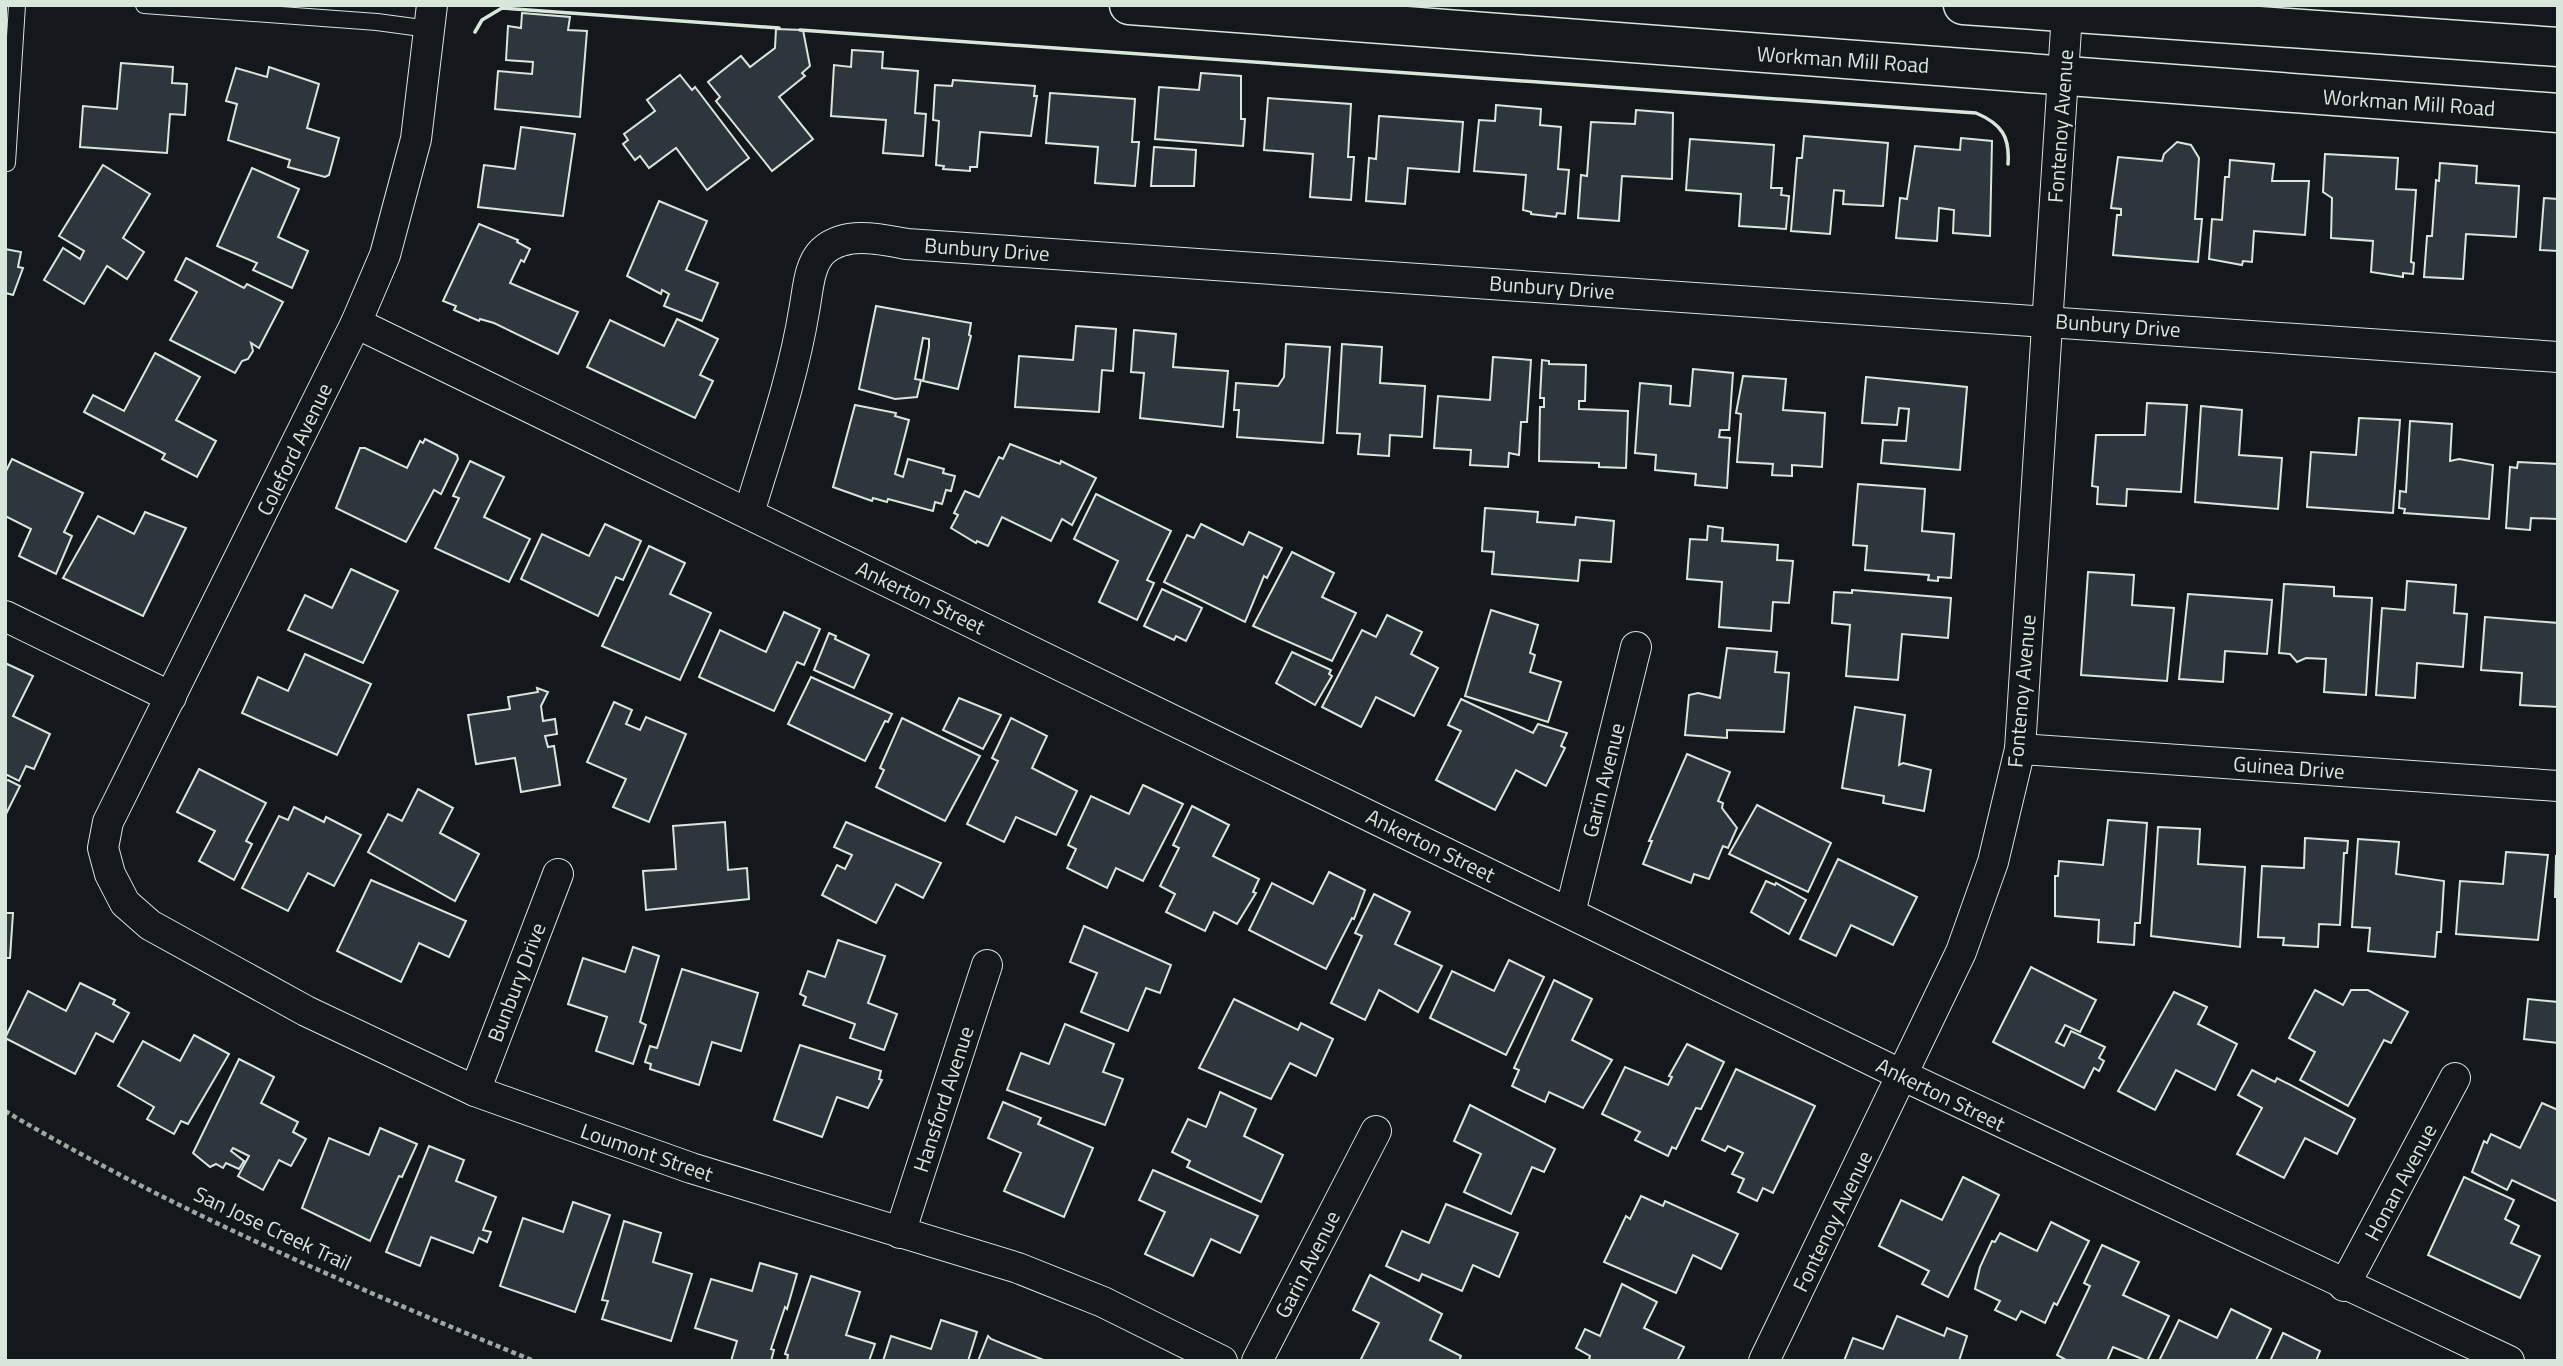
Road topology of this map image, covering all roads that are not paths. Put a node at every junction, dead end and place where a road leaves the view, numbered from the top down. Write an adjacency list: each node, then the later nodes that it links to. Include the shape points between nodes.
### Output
1 (17, 5): 10 (lane)
2 (144, 5): 6 (lane, via 377,22)
3 (1129, 5): 8 (main road, Workman Mill Road)
4 (1963, 5): 5 (main road)
5 (2067, 12): 7 (main road); 8 (street, Fontenoy Avenue)
6 (430, 17): 12 (street, Coleford Avenue, via 416,139 385,256)
7 (2558, 47)
8 (2063, 76): 9 (main road, Workman Mill Road); 11 (street, Fontenoy Avenue)
9 (2558, 113)
10 (7, 163)
11 (2047, 320): 13 (street, Bunbury Drive); 14 (street, Bunbury Drive, via 846,239 823,251 811,271 798,347); 18 (street, Fontenoy Avenue)
12 (356, 323): 14 (street, Ankerton Street); 17 (street, Coleford Avenue)
13 (2558, 357)
14 (749, 513): 22 (street, Ankerton Street)
15 (5, 616): 17 (street)
16 (1636, 647): 22 (street, Garin Avenue)
17 (171, 697): 20 (street, Coleford Avenue, via 108,822 103,848)
18 (2020, 749): 19 (street, Guinea Drive); 24 (street, Fontenoy Avenue, via 1993,862 1961,952)
19 (2558, 786)
20 (110, 874): 26 (street, Loumont Street, via 125,903 150,925 306,1011)
21 (558, 874): 26 (street, Bunbury Drive)
22 (1570, 913): 24 (street, Ankerton Street)
23 (987, 965): 28 (street, Hansford Avenue)
24 (1902, 1075): 29 (street, Ankerton Street); 32 (street, Fontenoy Avenue)
25 (2455, 1078): 29 (street, Honan Avenue)
26 (475, 1091): 28 (street, Loumont Street, via 691,1168)
27 (1376, 1131): 31 (street, Garin Avenue)
28 (900, 1233): 30 (street, Loumont Street, via 1018,1268 1103,1302)
29 (2344, 1286): 33 (street, Ankerton Street)
30 (1222, 1361)
31 (1257, 1361)
32 (1764, 1361)
33 (2509, 1361)

